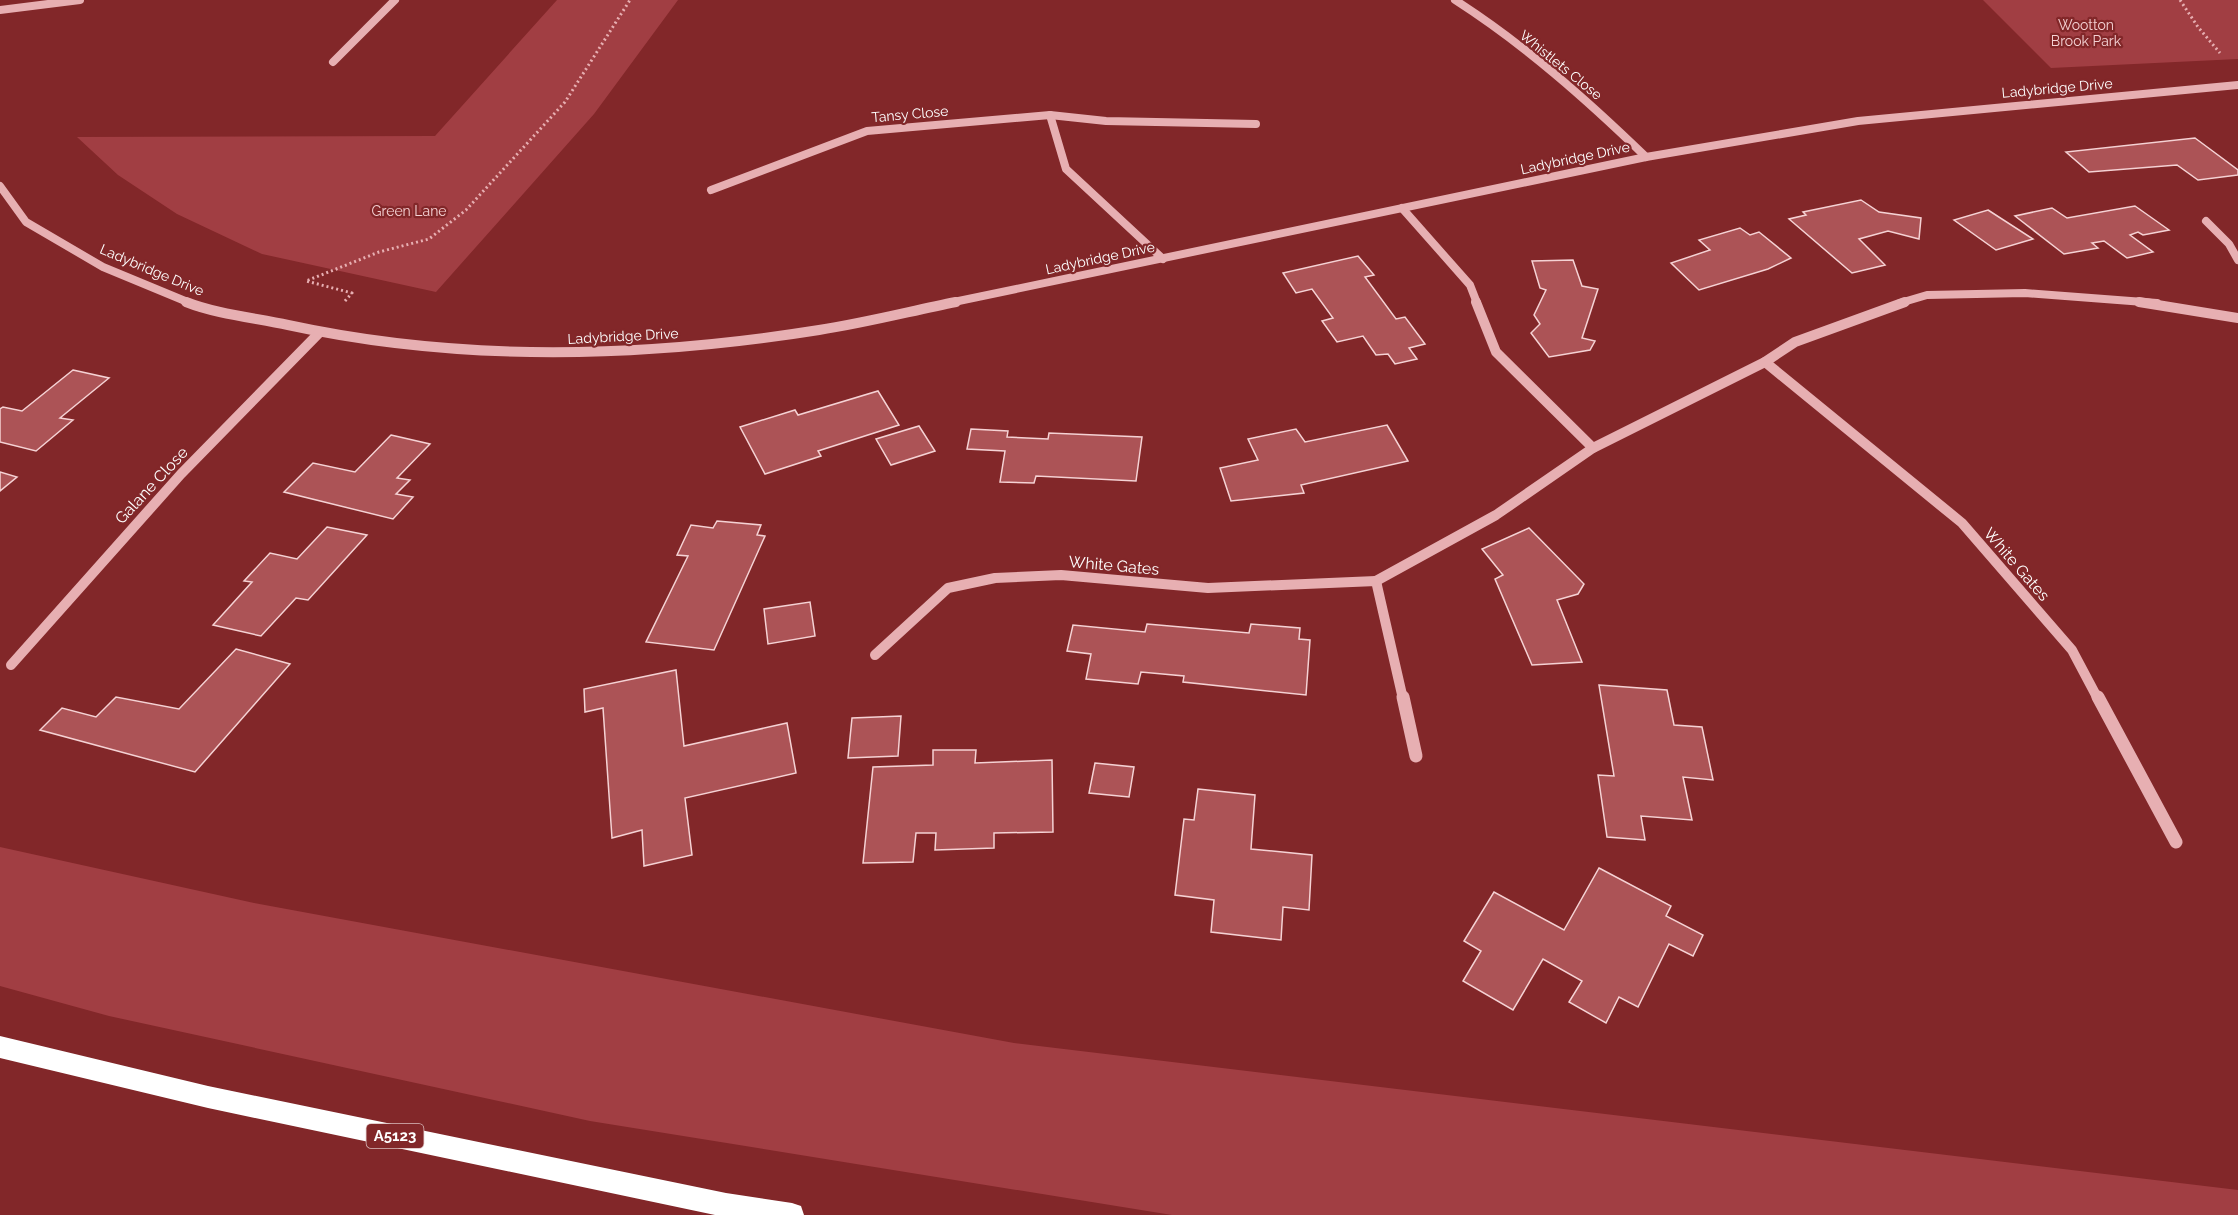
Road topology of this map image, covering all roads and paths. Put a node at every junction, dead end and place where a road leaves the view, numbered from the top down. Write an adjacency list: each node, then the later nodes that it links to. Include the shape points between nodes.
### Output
1 (81, 0): 6 (street)
2 (395, 0): 8 (street)
3 (630, 0): 20 (path, via 565,102 466,210 429,239 379,252 306,281 352,293)
4 (1455, 0): 12 (street, Whistlets Close, via 1574,88)
5 (2180, 0): 7 (path)
6 (0, 10)
7 (2224, 58)
8 (333, 62)
9 (2238, 85): 12 (street, Ladybridge Drive, via 1858,122)
10 (1050, 115): 11 (street, Tansy Close, via 1106,121); 14 (street, Tansy Close, via 867,131); 17 (street, via 1066,169)
11 (1256, 124)
12 (1646, 157): 15 (street, Ladybridge Drive)
13 (0, 186): 20 (street, Ladybridge Drive, via 26,222 103,267 192,304)
14 (711, 190)
15 (1402, 208): 17 (street, Ladybridge Drive); 22 (street, via 1470,285 1496,352)
16 (2206, 221): 18 (street, via 2229,244)
17 (1163, 259): 20 (street, Ladybridge Drive, via 820,330 726,343 573,353 501,353 431,348)
18 (2238, 260)
19 (2238, 318): 21 (street, White Gates, via 2156,303 2025,293 1927,295 1826,329 1795,342)
20 (320, 332): 25 (street, Galane Close, via 181,474)
21 (1766, 362): 22 (street, White Gates); 27 (street, White Gates, via 1962,523 2072,650)
22 (1593, 448): 23 (street, White Gates, via 1496,515)
23 (1376, 581): 24 (street, White Gates, via 1208,588 1061,575 995,578 948,588); 26 (street)
24 (875, 654)
25 (11, 665)
26 (1416, 756)
27 (2176, 842)
28 (0, 1047): 29 (highway, A5123, via 208,1097 726,1205)
29 (792, 1215)

